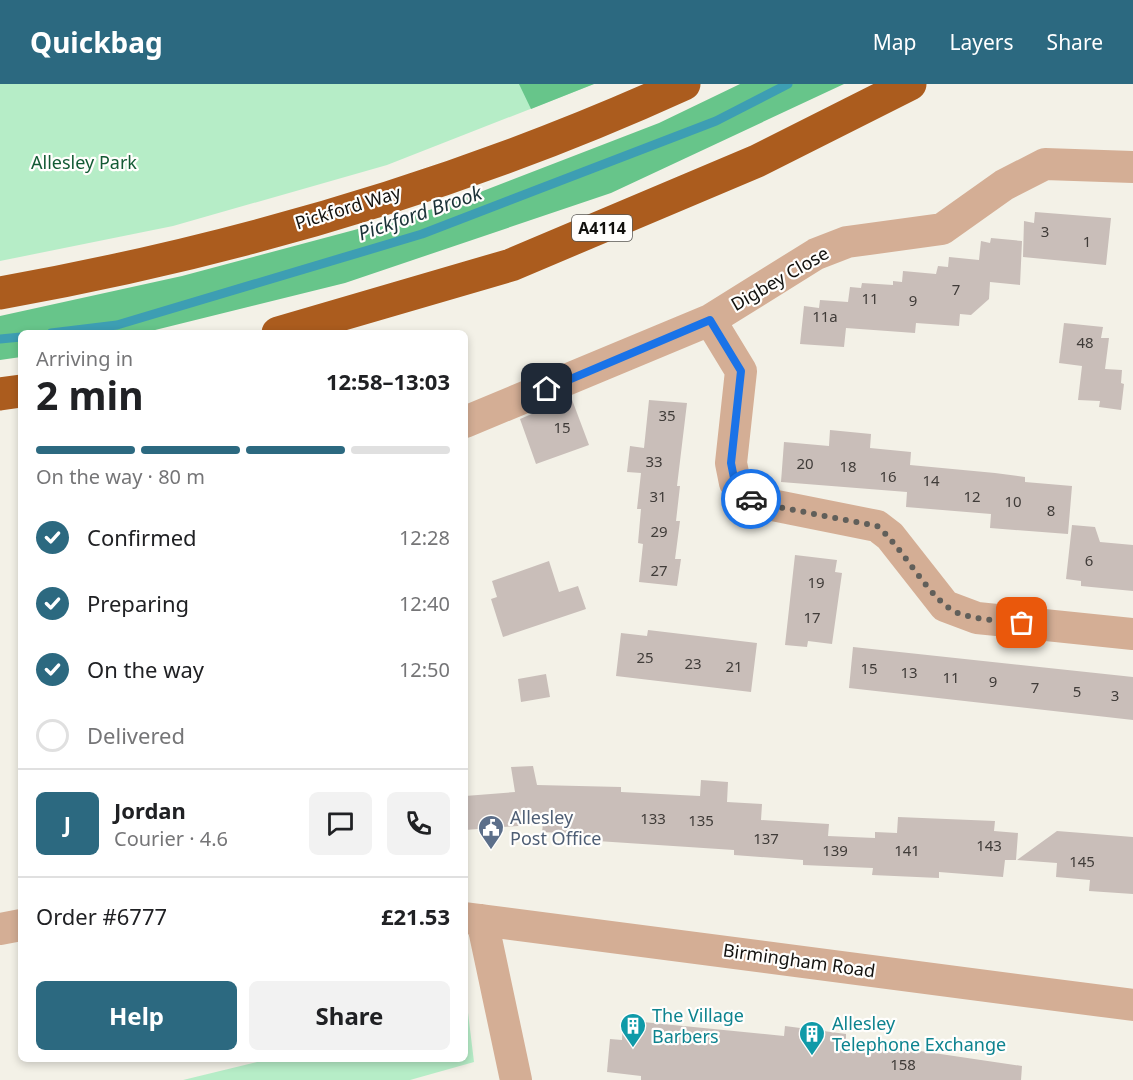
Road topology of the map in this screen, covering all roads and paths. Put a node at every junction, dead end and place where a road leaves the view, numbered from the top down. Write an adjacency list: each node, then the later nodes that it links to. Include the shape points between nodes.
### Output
1 (684, 84): 4 (highway, Pickford Way, via 543,142 413,189 209,248)
2 (910, 84): 6 (highway, A4114, via 757,161 511,265)
3 (1133, 167): 5 (street, Digbey Close, via 1045,164 1033,168 942,229 847,242 816,254)
4 (0, 293)
5 (710, 320): 9 (street, Digbey Close); 10 (street, via 741,371 731,463 735,483 752,501 877,526 945,606 956,612 977,618)
6 (288, 330)
7 (18, 391): 8 (highway)
8 (0, 394)
9 (468, 421)
10 (1133, 634)
11 (473, 919): 14 (street, Birmingham Road); 15 (street)
12 (18, 926): 13 (street)
13 (0, 929)
14 (1133, 1005)
15 (516, 1080)

